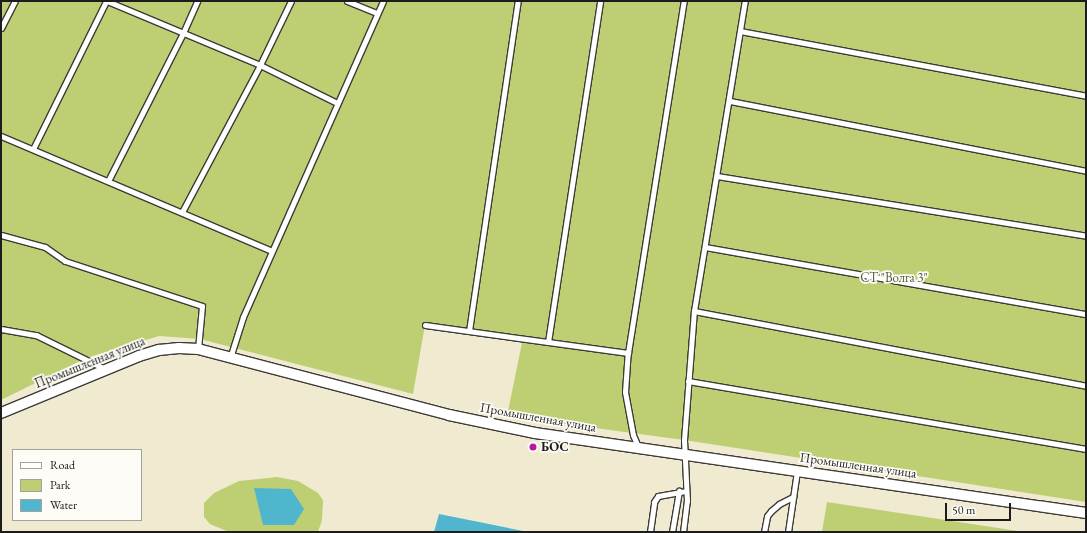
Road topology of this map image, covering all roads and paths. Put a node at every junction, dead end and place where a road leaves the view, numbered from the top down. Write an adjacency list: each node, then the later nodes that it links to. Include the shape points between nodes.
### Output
1 (15, 1): 12 (lane)
2 (107, 1): 14 (lane); 20 (lane)
3 (197, 1): 14 (lane)
4 (290, 1): 15 (lane)
5 (348, 1): 11 (lane)
6 (383, 1): 11 (lane)
7 (518, 1): 33 (lane)
8 (600, 1): 34 (lane)
9 (684, 1): 36 (lane)
10 (745, 1): 13 (lane)
11 (377, 13): 18 (lane)
12 (1, 28)
13 (740, 31): 16 (lane); 17 (lane)
14 (183, 33): 15 (lane); 23 (lane)
15 (260, 65): 18 (lane); 24 (lane)
16 (1086, 96)
17 (730, 101): 21 (lane); 22 (lane)
18 (337, 103): 28 (lane)
19 (1, 136): 20 (lane)
20 (33, 149): 23 (lane)
21 (1086, 171)
22 (717, 176): 26 (lane); 27 (lane)
23 (108, 181): 24 (lane)
24 (182, 212): 28 (lane)
25 (1, 235): 35 (lane, via 45,247 65,260 202,306)
26 (1086, 236)
27 (705, 247): 29 (lane); 30 (lane)
28 (272, 251): 37 (lane, via 242,317)
29 (694, 311): 39 (lane); 40 (lane)
30 (1086, 314)
31 (425, 325): 33 (lane)
32 (1, 329): 38 (lane, via 36,335)
33 (469, 331): 34 (lane)
34 (548, 342): 36 (lane)
35 (198, 349): 37 (street, Промышленная улица); 38 (street, Промышленная улица, via 159,350)
36 (628, 353): 42 (lane, via 625,392 633,435)
37 (230, 358): 42 (street, Промышленная улица, via 449,415 535,433)
38 (106, 369): 41 (street, Промышленная улица)
39 (688, 381): 43 (lane); 44 (lane)
40 (1086, 386)
41 (1, 413)
42 (640, 449): 44 (street, Промышленная улица)
43 (1086, 449)
44 (685, 455): 45 (street, Промышленная улица); 46 (lane)
45 (797, 471): 48 (lane); 49 (street, Промышленная улица)
46 (686, 490): 47 (lane); 52 (lane)
47 (679, 491): 50 (lane, via 658,496 654,502); 51 (lane)
48 (793, 497): 53 (lane, via 771,511 767,516); 54 (lane)
49 (1086, 513)
50 (650, 532)
51 (672, 532)
52 (683, 532)
53 (764, 532)
54 (788, 532)

